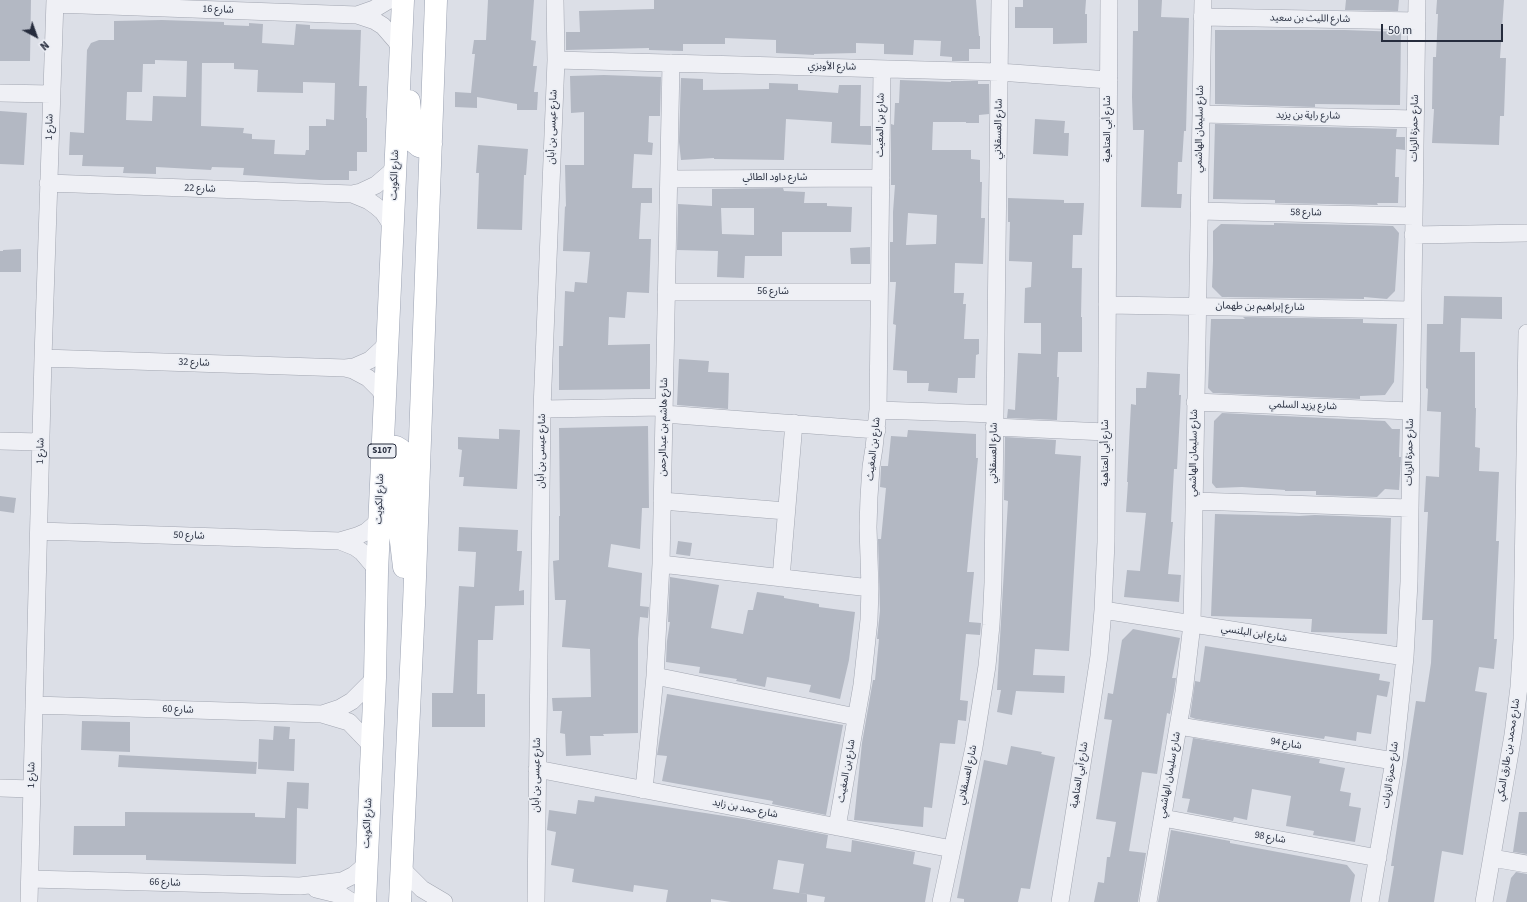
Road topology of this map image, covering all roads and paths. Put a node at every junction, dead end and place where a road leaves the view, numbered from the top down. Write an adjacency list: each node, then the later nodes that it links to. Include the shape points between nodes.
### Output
1 (389, 0): 10 (street, شارع 16)
2 (403, 0): 13 (main road, شارع الكويت / S107)
3 (436, 0): 23 (main road)
4 (555, 0): 14 (street, شارع عيسى بن أبان)
5 (1000, 0): 17 (street, شارع العسقلاني)
6 (1109, 0): 18 (street, شارع أبي العتاهية)
7 (1203, 0): 11 (street, شارع سليمان الهاشمي)
8 (1417, 0): 12 (street, شارع حمزة الزيات)
9 (55, 2): 10 (street, شارع 16); 20 (street, شارع 1)
10 (357, 15): 13 (street, شارع 16, via 383,26)
11 (1202, 17): 12 (street, شارع الليث بن سعيد); 21 (street, شارع سليمان الهاشمي)
12 (1417, 21): 22 (street, شارع حمزة الزيات)
13 (401, 49): 23 (main road, via 407,77 413,140 423,147); 24 (main road, شارع الكويت / S107)
14 (556, 60): 15 (street, شارع الأوبزي); 45 (street, شارع عيسى بن أبان)
15 (671, 63): 16 (street, شارع الأوبزي); 26 (street, شارع هاشم بن عبدالرحمن)
16 (882, 69): 17 (street, شارع الأوبزي); 25 (street, شارع بن المغيث)
17 (999, 72): 18 (street, شارع الأوبزي); 49 (street, شارع العسقلاني)
18 (1109, 80): 36 (street, شارع أبي العتاهية)
19 (0, 92): 20 (street)
20 (51, 94): 27 (street, شارع 1)
21 (1200, 114): 22 (street, شارع راية بن يزيد); 29 (street, شارع سليمان الهاشمي)
22 (1415, 118): 30 (street, شارع حمزة الزيات)
23 (431, 144): 68 (main road)
24 (395, 167): 28 (street, شارع 22, via 376,185); 31 (main road, شارع الكويت / S107)
25 (881, 178): 26 (street, شارع داود الطائي); 35 (street, شارع بن المغيث)
26 (669, 179): 34 (street, شارع هاشم بن عبدالرحمن)
27 (48, 183): 28 (street, شارع 22); 41 (street, شارع 1)
28 (352, 194): 31 (street, شارع 22, via 376,206)
29 (1199, 211): 30 (street, شارع 58); 37 (street, شارع سليمان الهاشمي)
30 (1414, 216): 33 (street, شارع حمزة الزيات)
31 (393, 227): 40 (main road, شارع الكويت / S107)
32 (1527, 233): 33 (street)
33 (1413, 235): 38 (street, شارع حمزة الزيات)
34 (666, 292): 35 (street, شارع 56); 46 (street, شارع هاشم بن عبدالرحمن)
35 (879, 292): 47 (street, شارع بن المغيث)
36 (1108, 305): 37 (street, شارع إبراهيم بن طهمان); 52 (street, شارع أبي العتاهية)
37 (1197, 306): 38 (street, شارع إبراهيم بن طهمان); 44 (street, شارع سليمان الهاشمي)
38 (1412, 310): 48 (street, شارع حمزة الزيات)
39 (1527, 333): 56 (street, شارع محمد بن طارق المكي)
40 (388, 341): 42 (street, شارع 32, via 370,360); 43 (main road, شارع الكويت / S107)
41 (43, 358): 42 (street, شارع 32); 54 (street, شارع 1)
42 (345, 368): 43 (street, شارع 32, via 368,378)
43 (384, 398): 55 (main road, شارع الكويت / S107)
44 (1195, 402): 48 (street, شارع يزيد السلمي); 58 (street, شارع سليمان الهاشمي)
45 (542, 408): 46 (street); 80 (street, شارع عيسى بن أبان)
46 (664, 410): 50 (street); 57 (street, شارع هاشم بن عبدالرحمن)
47 (878, 410): 49 (street); 51 (street, شارع بن المغيث)
48 (1410, 410): 59 (street, شارع حمزة الزيات)
49 (995, 421): 52 (street); 86 (street, شارع العسقلاني, via 993,583 987,666 975,740)
50 (794, 423): 51 (street); 60 (street)
51 (877, 430): 67 (street, شارع بن المغيث, via 869,497)
52 (1106, 432): 69 (street, شارع أبي العتاهية)
53 (0, 441): 54 (street)
54 (41, 442): 62 (street, شارع 1)
55 (382, 446): 61 (main road, شارع الكويت / S107); 68 (main road, via 396,447 401,450 403,456 400,533 408,588)
56 (1526, 451): 88 (street, شارع محمد بن طارق المكي, via 1519,687)
57 (662, 501): 60 (street); 64 (street, شارع هاشم بن عبدالرحمن)
58 (1194, 501): 59 (street); 70 (street, شارع سليمان الهاشمي)
59 (1409, 508): 71 (street, شارع حمزة الزيات)
60 (786, 511): 66 (street)
61 (380, 520): 63 (street, شارع 50, via 366,532); 65 (main road, شارع الكويت / S107)
62 (38, 531): 63 (street, شارع 50); 74 (street, شارع 1)
63 (340, 541): 65 (street, شارع 50, via 362,552)
64 (661, 564): 66 (street); 72 (street, شارع هاشم بن عبدالرحمن)
65 (377, 572): 73 (main road, شارع الكويت / S107)
66 (781, 578): 67 (street)
67 (870, 588): 76 (street, شارع بن المغيث, via 866,653)
68 (414, 605): 91 (main road)
69 (1103, 610): 70 (street, شارع ابن البلنسي); 101 (street, شارع أبي العتاهية, via 1099,656)
70 (1192, 624): 71 (street, شارع ابن البلنسي); 77 (street, شارع سليمان الهاشمي)
71 (1405, 657): 79 (street, شارع حمزة الزيات)
72 (656, 676): 76 (street); 83 (street, شارع هاشم بن عبدالرحمن)
73 (375, 678): 75 (street, شارع 60, via 352,701); 78 (main road, شارع الكويت / S107)
74 (34, 705): 75 (street, شارع 60); 82 (street, شارع 1)
75 (322, 714): 78 (street, شارع 60, via 349,722)
76 (856, 717): 85 (street, شارع بن المغيث)
77 (1179, 726): 79 (street, شارع 94); 84 (street, شارع سليمان الهاشمي)
78 (372, 746): 89 (main road, شارع الكويت / S107)
79 (1394, 761): 87 (street, شارع حمزة الزيات)
80 (537, 769): 83 (street, شارع حمد بن زايد); 99 (street, شارع عيسى بن أبان)
81 (0, 788): 82 (street)
82 (32, 790): 92 (street, شارع 1)
83 (644, 790): 85 (street, شارع حمد بن زايد)
84 (1163, 818): 87 (street, شارع 98); 102 (street, شارع سليمان الهاشمي)
85 (837, 827): 86 (street, شارع حمد بن زايد)
86 (952, 849): 100 (street, شارع العسقلاني)
87 (1378, 858): 103 (street, شارع حمزة الزيات)
88 (1492, 858): 90 (street); 104 (street, شارع محمد بن طارق المكي)
89 (367, 864): 93 (street, شارع 66, via 342,881); 96 (main road, شارع الكويت / S107)
90 (1527, 864)
91 (402, 869): 97 (main road); 98 (street, via 422,889)
92 (30, 879): 93 (street, شارع 66); 94 (street, شارع 1)
93 (300, 886): 95 (street, شارع 66, via 341,895)
94 (29, 902)
95 (352, 902)
96 (365, 902)
97 (400, 902)
98 (444, 902)
99 (536, 902)
100 (941, 902)
101 (1060, 902)
102 (1148, 902)
103 (1370, 902)
104 (1484, 902)

